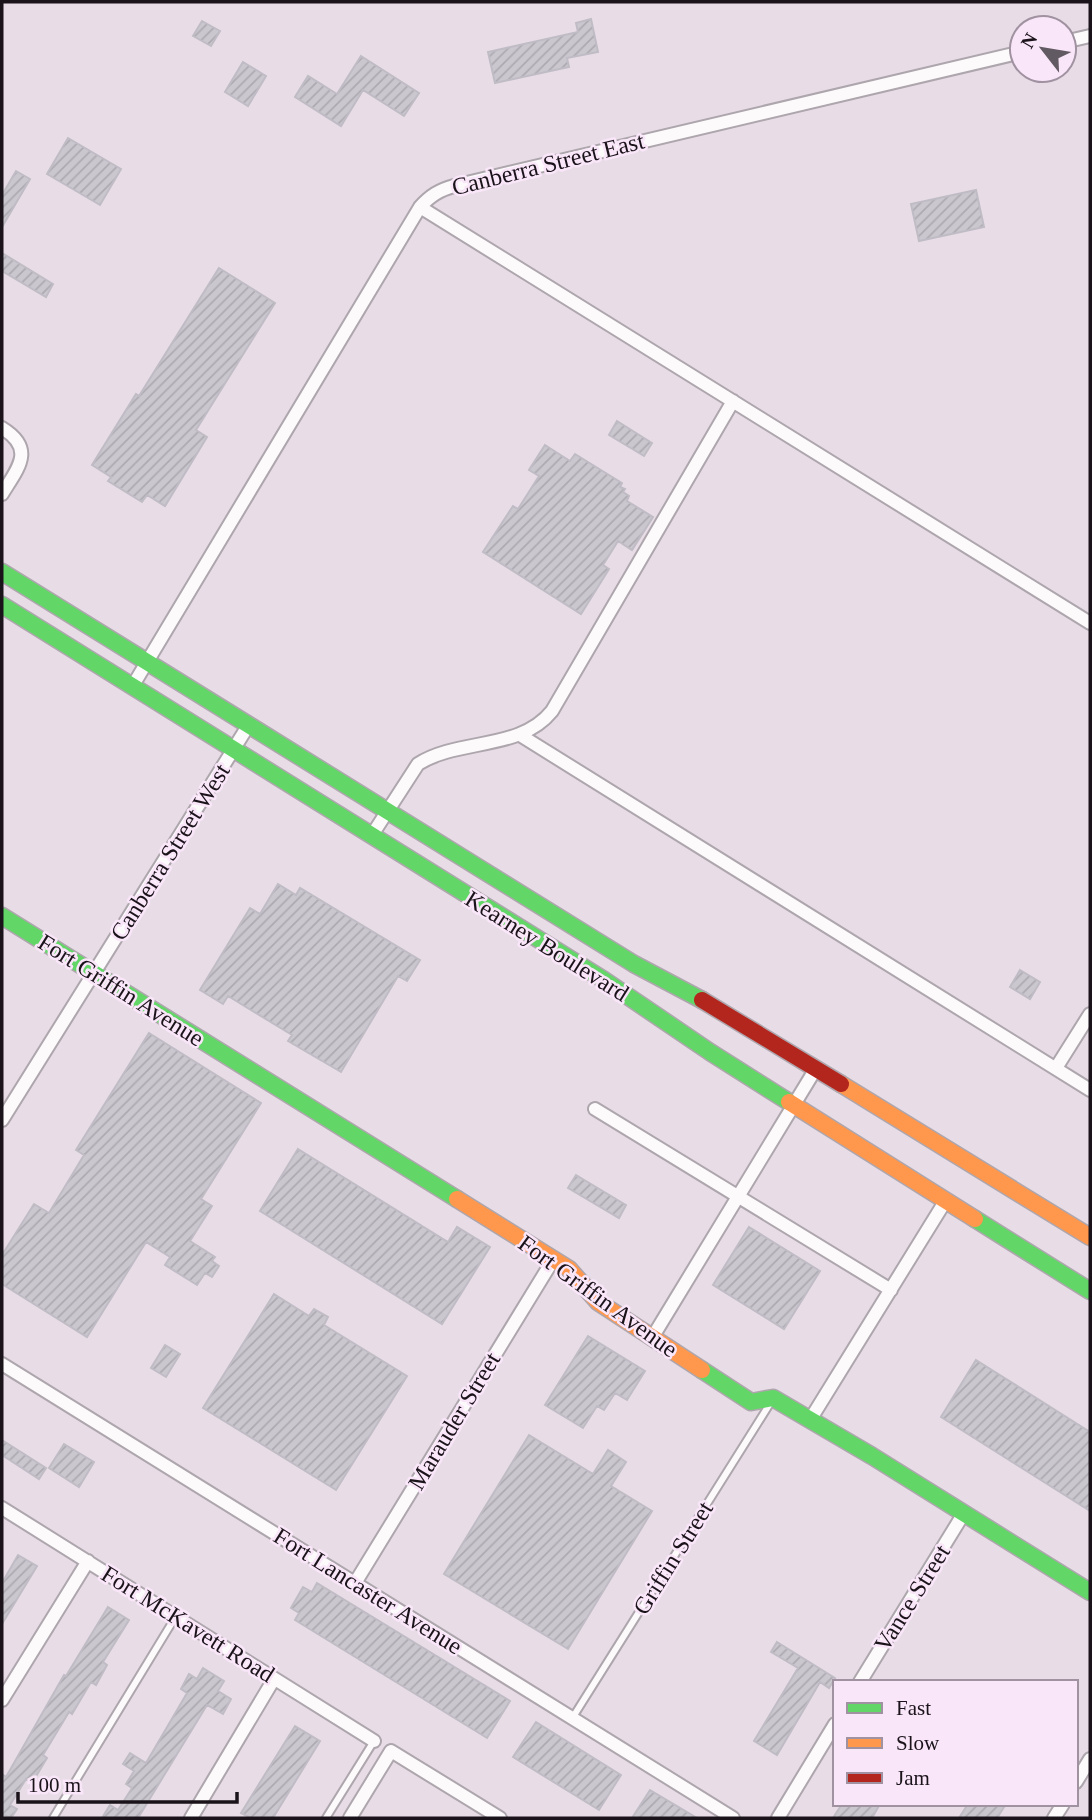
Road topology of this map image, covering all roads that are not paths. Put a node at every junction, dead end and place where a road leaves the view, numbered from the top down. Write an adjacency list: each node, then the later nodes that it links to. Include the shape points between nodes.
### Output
1 (1008, 55): 2 (street, Canberra Street East, via 442,189)
2 (420, 208): 3 (street); 9 (street, Canberra Street East)
3 (733, 401): 8 (street); 12 (street, via 552,711 543,723)
4 (2, 428): 5 (street, via 16,438 22,450)
5 (2, 494)
6 (2, 572): 9 (street, Kearney Boulevard)
7 (2, 605): 10 (street, Kearney Boulevard)
8 (1090, 622)
9 (146, 663): 10 (street, Canberra Street East); 11 (street, Kearney Boulevard)
10 (132, 687): 13 (street, Kearney Boulevard)
11 (248, 726): 13 (street, Canberra Street West); 14 (street, Kearney Boulevard)
12 (520, 734): 14 (street, via 428,758 410,774); 19 (street)
13 (233, 751): 15 (street, Kearney Boulevard); 17 (street, Canberra Street West)
14 (387, 811): 15 (street); 20 (street, Kearney Boulevard)
15 (372, 835): 22 (street, Kearney Boulevard)
16 (2, 916): 17 (street, Fort Griffin Avenue)
17 (95, 974): 24 (street, Canberra Street West); 28 (street, Fort Griffin Avenue)
18 (1090, 1014): 19 (street)
19 (1056, 1068): 21 (street)
20 (815, 1070): 22 (street); 27 (street, Kearney Boulevard)
21 (1090, 1090)
22 (794, 1105): 25 (street); 26 (street, Kearney Boulevard)
23 (595, 1109): 25 (street)
24 (2, 1120)
25 (738, 1197): 29 (street); 31 (street)
26 (946, 1200): 29 (street); 30 (street, Kearney Boulevard)
27 (1090, 1237)
28 (553, 1260): 31 (street, Fort Griffin Avenue, via 569,1269 598,1302); 38 (street, Marauder Street)
29 (891, 1290): 34 (street)
30 (1090, 1291)
31 (652, 1338): 33 (street, Fort Griffin Avenue, via 751,1402)
32 (2, 1364): 38 (street, Fort Lancaster Avenue)
33 (773, 1398): 34 (street, Fort Griffin Avenue); 44 (lane, Griffin Street)
34 (810, 1420): 36 (street, Fort Griffin Avenue)
35 (2, 1508): 37 (street, Fort McKavett Road)
36 (964, 1513): 39 (street, Fort Griffin Avenue); 42 (street, Vance Street)
37 (88, 1561): 40 (street, Fort McKavett Road); 43 (street)
38 (355, 1583): 44 (street, Fort Lancaster Avenue)
39 (1090, 1592)
40 (176, 1616): 41 (street, Fort McKavett Road); 50 (lane)
41 (274, 1679): 46 (street, Fort McKavett Road); 51 (street)
42 (861, 1680)
43 (2, 1700)
44 (573, 1717): 55 (street, Fort Lancaster Avenue)
45 (833, 1727): 56 (street)
46 (374, 1741): 52 (lane)
47 (1090, 1759): 48 (street)
48 (1078, 1779)
49 (486, 1815): 53 (street, via 391,1751); 54 (street)
50 (53, 1818)
51 (191, 1818)
52 (326, 1818)
53 (349, 1818)
54 (500, 1818)
55 (733, 1818)
56 (778, 1818)

